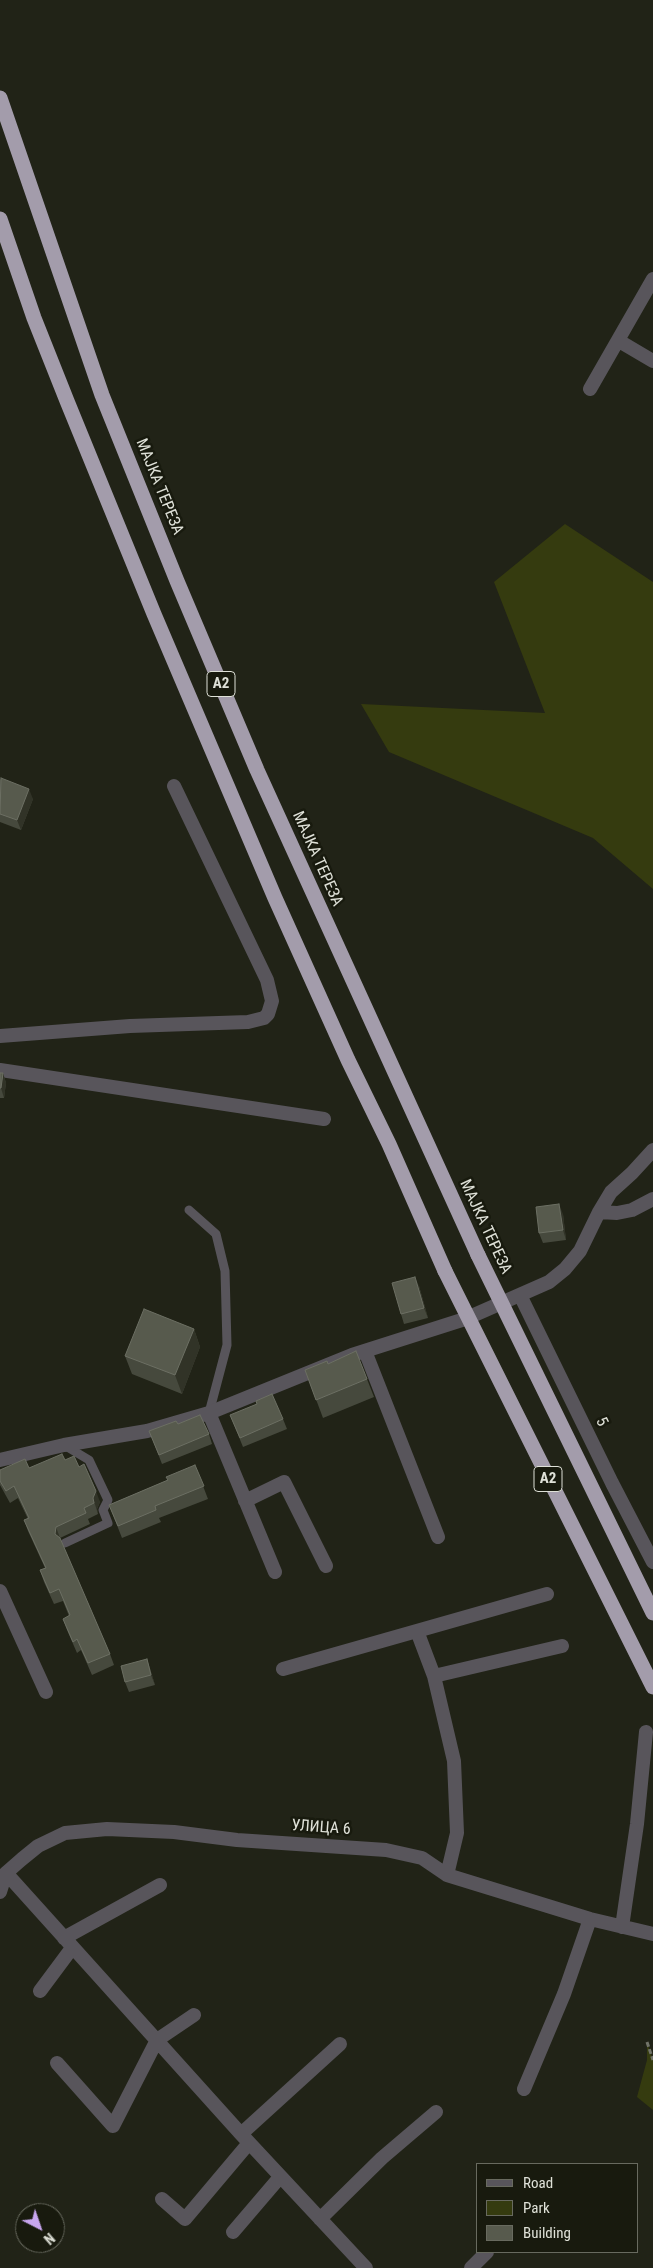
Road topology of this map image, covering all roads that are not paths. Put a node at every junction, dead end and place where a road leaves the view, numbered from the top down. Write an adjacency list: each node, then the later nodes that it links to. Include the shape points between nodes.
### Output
1 (0, 98): 28 (highway, МАЈКА ТЕРЕЗА / A2, bridge, via 102,395 257,770 478,1255)
2 (0, 219): 33 (highway, A2, bridge, via 52,364 275,898 445,1271)
3 (653, 279): 4 (street)
4 (619, 340): 5 (street); 6 (street)
5 (653, 361)
6 (590, 389)
7 (174, 786): 8 (street, via 267,980 272,1001 268,1014 248,1022 130,1026)
8 (0, 1036)
9 (0, 1070): 10 (street)
10 (324, 1119)
11 (653, 1150): 14 (street, via 611,1192)
12 (653, 1200): 14 (street, via 617,1214)
13 (189, 1210): 17 (lane, via 216,1234 225,1271 227,1345)
14 (599, 1212): 15 (street, via 580,1251 565,1269 548,1282)
15 (520, 1295): 16 (street, via 465,1319); 23 (street, 5)
16 (365, 1351): 17 (street); 21 (street)
17 (209, 1413): 18 (street, via 148,1431); 20 (street)
18 (64, 1445): 19 (street); 22 (lane, via 89,1460 108,1500 102,1510 108,1523)
19 (0, 1460)
20 (245, 1501): 24 (street, via 284,1482); 25 (street)
21 (438, 1536)
22 (65, 1543)
23 (653, 1562)
24 (326, 1566)
25 (275, 1572)
26 (0, 1591): 34 (street)
27 (547, 1594): 29 (street)
28 (653, 1614)
29 (417, 1631): 31 (street); 32 (street)
30 (562, 1646): 32 (street)
31 (283, 1669)
32 (434, 1676): 37 (street, via 456,1779 457,1833)
33 (653, 1687)
34 (46, 1692)
35 (646, 1732): 41 (street)
36 (6, 1873): 37 (street, УЛИЦА 6, via 52,1838 79,1831 107,1829 386,1850 422,1858); 39 (street); 43 (street)
37 (447, 1875): 40 (street, УЛИЦА 6)
38 (160, 1885): 43 (street)
39 (0, 1892)
40 (590, 1919): 41 (street, УЛИЦА 6); 49 (street, via 564,1994)
41 (622, 1927): 42 (street, УЛИЦА 6)
42 (653, 1934)
43 (68, 1943): 44 (street); 46 (street)
44 (40, 1991)
45 (194, 2015): 46 (street)
46 (158, 2040): 48 (street, via 113,2126); 51 (street)
47 (340, 2044): 51 (street)
48 (57, 2063)
49 (524, 2089)
50 (436, 2112): 54 (street, via 382,2158)
51 (245, 2138): 52 (street); 53 (street, via 185,2219)
52 (280, 2176): 54 (street); 55 (street)
53 (162, 2199)
54 (320, 2219): 57 (street)
55 (233, 2232)
56 (486, 2253): 58 (street)
57 (366, 2268)
58 (471, 2268)

